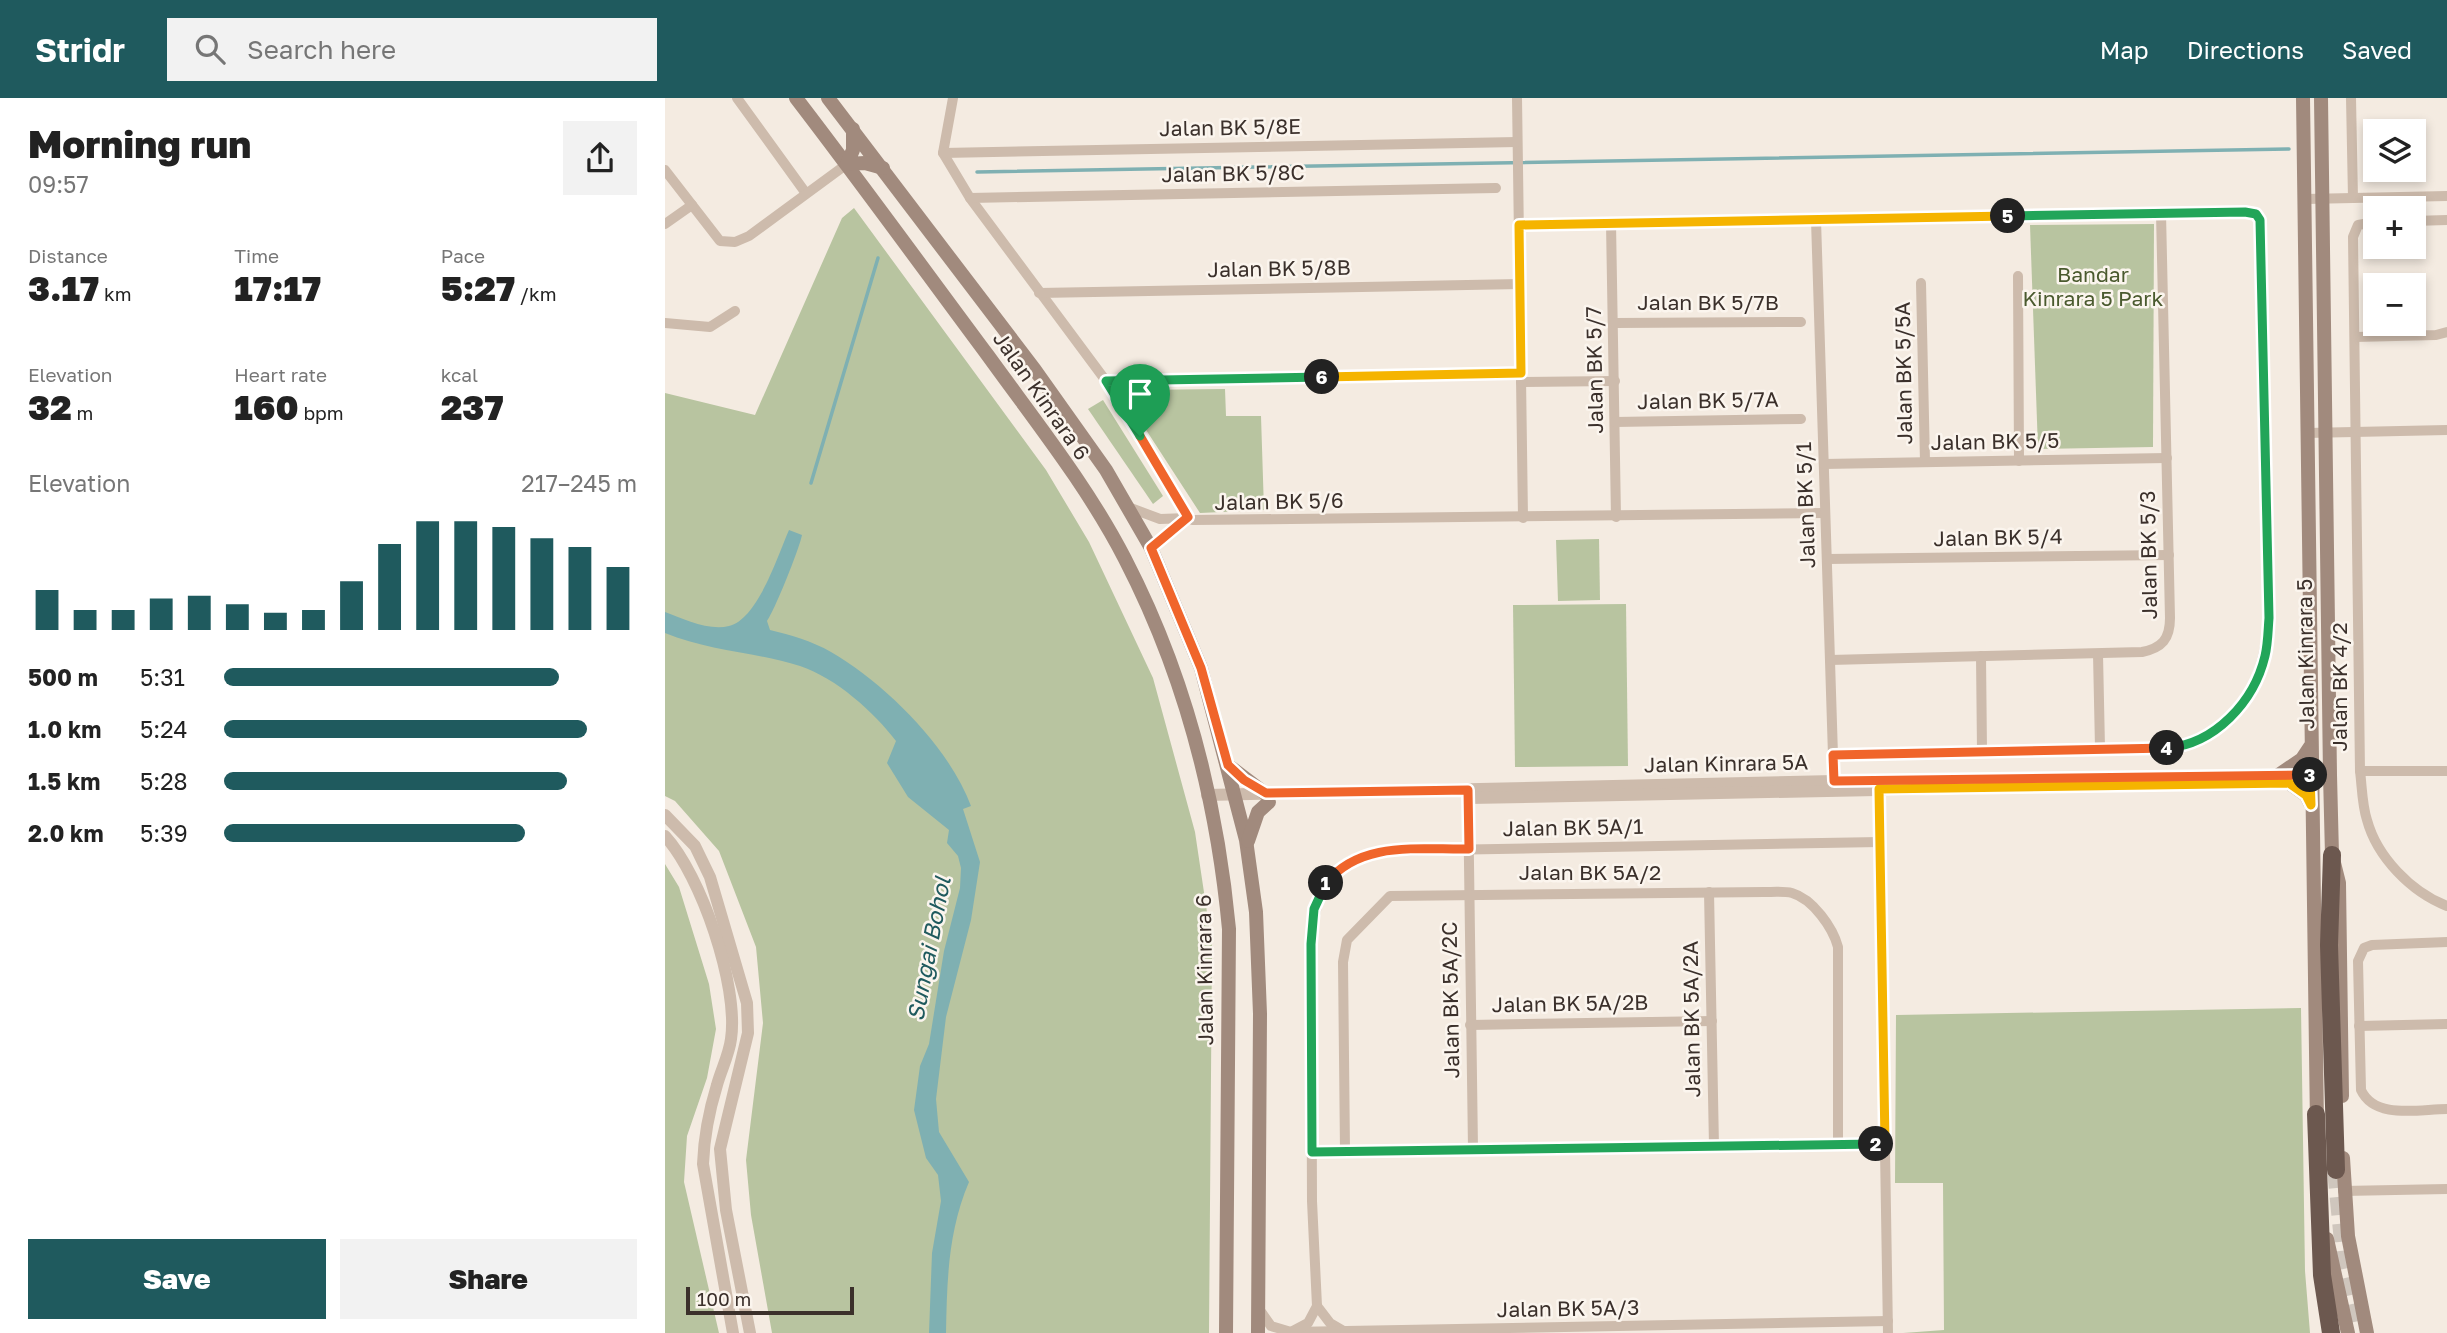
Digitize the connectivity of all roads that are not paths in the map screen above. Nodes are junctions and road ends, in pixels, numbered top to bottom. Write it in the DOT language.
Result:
graph roads {
  1 [pos="737,98"];
  2 [pos="796,98"];
  3 [pos="828,98"];
  4 [pos="953,98"];
  5 [pos="1517,98"];
  6 [pos="2303,98"];
  7 [pos="2321,98"];
  8 [pos="2351,98"];
  9 [pos="853,129"];
  10 [pos="1517,142"];
  11 [pos="943,153"];
  12 [pos="847,164"];
  13 [pos="883,168"];
  14 [pos="665,170"];
  15 [pos="1496,188"];
  16 [pos="805,192"];
  17 [pos="2447,196"];
  18 [pos="969,198"];
  19 [pos="2353,198"];
  20 [pos="2322,199"];
  21 [pos="2306,200"];
  22 [pos="692,205"];
  23 [pos="2161,214"];
  24 [pos="1816,220"];
  25 [pos="2447,220"];
  26 [pos="2426,221"];
  27 [pos="1611,223"];
  28 [pos="665,224"];
  29 [pos="2363,224"];
  30 [pos="1519,225"];
  31 [pos="2018,276"];
  32 [pos="1520,284"];
  33 [pos="1921,284"];
  34 [pos="1039,293"];
  35 [pos="735,311"];
  36 [pos="1801,322"];
  37 [pos="665,323"];
  38 [pos="1615,323"];
  39 [pos="2447,332"];
  40 [pos="2355,337"];
  41 [pos="1521,377"];
  42 [pos="1615,380"];
  43 [pos="1106,381"];
  44 [pos="1801,419"];
  45 [pos="1615,422"];
  46 [pos="2447,430"];
  47 [pos="2324,432"];
  48 [pos="2357,432"];
  49 [pos="2307,433"];
  50 [pos="2167,458"];
  51 [pos="2019,461"];
  52 [pos="1925,462"];
  53 [pos="1824,464"];
  54 [pos="1128,507"];
  55 [pos="1825,513"];
  56 [pos="1188,517"];
  57 [pos="1616,517"];
  58 [pos="1523,518"];
  59 [pos="1151,548"];
  60 [pos="2169,555"];
  61 [pos="1827,559"];
  62 [pos="2098,654"];
  63 [pos="1981,656"];
  64 [pos="1830,660"];
  65 [pos="2310,747"];
  66 [pos="2101,748"];
  67 [pos="1983,751"];
  68 [pos="1833,755"];
  69 [pos="1228,765"];
  70 [pos="2360,771"];
  71 [pos="2447,771"];
  72 [pos="2283,779"];
  73 [pos="2310,779"];
  74 [pos="2330,779"];
  75 [pos="1834,785"];
  76 [pos="1879,785"];
  77 [pos="1468,794"];
  78 [pos="1236,798"];
  79 [pos="1268,798"];
  80 [pos="1208,799"];
  81 [pos="2311,805"];
  82 [pos="665,816"];
  83 [pos="665,836"];
  84 [pos="1880,842"];
  85 [pos="1247,846"];
  86 [pos="1469,849"];
  87 [pos="2332,855"];
  88 [pos="1709,892"];
  89 [pos="1468,894"];
  90 [pos="2447,906"];
  91 [pos="2447,942"];
  92 [pos="1712,1021"];
  93 [pos="2447,1024"];
  94 [pos="1470,1025"];
  95 [pos="2359,1026"];
  96 [pos="2447,1109"];
  97 [pos="2316,1114"];
  98 [pos="1885,1143"];
  99 [pos="1838,1144"];
  100 [pos="1714,1146"];
  101 [pos="1473,1149"];
  102 [pos="1345,1151"];
  103 [pos="1312,1152"];
  104 [pos="2336,1170"];
  105 [pos="2447,1189"];
  106 [pos="2343,1191"];
  107 [pos="1317,1306"];
  108 [pos="1259,1310"];
  109 [pos="1888,1321"];
  110 [pos="1845,1327"];
  111 [pos="1717,1329"];
  112 [pos="1291,1332"];
  113 [pos="1348,1332"];
  114 [pos="733,1333"];
  115 [pos="750,1333"];
  116 [pos="1226,1333"];
  117 [pos="1258,1333"];
  118 [pos="1888,1333"];
  119 [pos="2332,1333"];
  120 [pos="2348,1333"];
  121 [pos="2367,1333"];
  1 -- 16 [label="street"];
  2 -- 12 [label="main road, Jalan Kinrara 6"];
  3 -- 9 [label="main road, Jalan Kinrara 6"];
  4 -- 11 [label="street"];
  5 -- 10 [label="street"];
  6 -- 21 [label="main road, Jalan Kinrara 5"];
  7 -- 20 [label="main road, Jalan Kinrara 5"];
  8 -- 19 [label="street"];
  9 -- 12 [label="main road"];
  9 -- 13 [label="main road, Jalan Kinrara 6"];
  10 -- 11 [label="street, Jalan BK 5/8E"];
  10 -- 30 [label="street"];
  11 -- 18 [label="street, Jalan BK 5/6"];
  12 -- 13 [label="main road"];
  12 -- 16 [label="street"];
  12 -- 80 [label="main road, Jalan Kinrara 6"];
  13 -- 54 [label="main road, Jalan Kinrara 6"];
  14 -- 22 [label="street"];
  15 -- 18 [label="street, Jalan BK 5/8C"];
  16 -- 22 [label="street"];
  17 -- 19 [label="street"];
  18 -- 34 [label="street, Jalan BK 5/6"];
  19 -- 20 [label="street"];
  20 -- 21 [label="street"];
  20 -- 47 [label="main road, Jalan Kinrara 5"];
  21 -- 49 [label="main road, Jalan Kinrara 5"];
  22 -- 28 [label="street"];
  23 -- 24 [label="street"];
  23 -- 50 [label="street, Jalan BK 5/3"];
  23 -- 66 [label="street"];
  24 -- 27 [label="street"];
  24 -- 53 [label="street, Jalan BK 5/1"];
  25 -- 26 [label="street"];
  27 -- 30 [label="street"];
  27 -- 38 [label="street, Jalan BK 5/7"];
  29 -- 40 [label="street, Jalan BK 4/2"];
  30 -- 32 [label="street"];
  31 -- 51 [label="street"];
  32 -- 34 [label="street, Jalan BK 5/8B"];
  32 -- 41 [label="street"];
  33 -- 52 [label="street, Jalan BK 5/5A"];
  34 -- 43 [label="street, Jalan BK 5/6"];
  35 -- 37 [label="street"];
  36 -- 38 [label="street, Jalan BK 5/7B"];
  38 -- 42 [label="street, Jalan BK 5/7"];
  39 -- 40 [label="street"];
  40 -- 48 [label="street, Jalan BK 4/2"];
  41 -- 42 [label="street"];
  41 -- 43 [label="street"];
  41 -- 58 [label="street"];
  42 -- 45 [label="street, Jalan BK 5/7"];
  43 -- 56 [label="street, Jalan BK 5/6"];
  44 -- 45 [label="street, Jalan BK 5/7A"];
  45 -- 57 [label="street, Jalan BK 5/7"];
  46 -- 48 [label="street"];
  47 -- 48 [label="street"];
  47 -- 49 [label="street"];
  47 -- 74 [label="main road, Jalan Kinrara 5"];
  48 -- 70 [label="street, Jalan BK 4/2"];
  49 -- 65 [label="main road, Jalan Kinrara 5"];
  50 -- 51 [label="street, Jalan BK 5/5"];
  50 -- 60 [label="street, Jalan BK 5/3"];
  51 -- 52 [label="street, Jalan BK 5/5"];
  52 -- 53 [label="street, Jalan BK 5/5"];
  53 -- 55 [label="street, Jalan BK 5/1"];
  54 -- 56 [label="street"];
  54 -- 59 [label="main road, Jalan Kinrara 6"];
  55 -- 57 [label="street, Jalan BK 5/6"];
  55 -- 61 [label="street, Jalan BK 5/1"];
  56 -- 58 [label="street, Jalan BK 5/6"];
  56 -- 59 [label="street"];
  57 -- 58 [label="street, Jalan BK 5/6"];
  59 -- 69 [label="main road, Jalan Kinrara 6"];
  60 -- 61 [label="street, Jalan BK 5/4"];
  60 -- 62 [label="street, Jalan BK 5/3"];
  61 -- 64 [label="street, Jalan BK 5/1"];
  62 -- 63 [label="street, Jalan BK 5/3"];
  62 -- 66 [label="street"];
  63 -- 64 [label="street, Jalan BK 5/3"];
  63 -- 67 [label="street"];
  64 -- 68 [label="street, Jalan BK 5/1"];
  65 -- 72 [label="main road"];
  65 -- 73 [label="main road, Jalan Kinrara 5"];
  66 -- 67 [label="street"];
  67 -- 68 [label="street"];
  68 -- 75 [label="street, Jalan BK 5/1"];
  69 -- 78 [label="main road, Jalan Kinrara 6"];
  69 -- 79 [label="main road"];
  70 -- 71 [label="street"];
  70 -- 90 [label="street, Jalan BK 4/2"];
  72 -- 73 [label="street, Jalan Kinrara 5A"];
  72 -- 76 [label="street, Jalan Kinrara 5A"];
  72 -- 81 [label="main road"];
  73 -- 74 [label="street, Jalan Kinrara 5A"];
  73 -- 81 [label="main road, Jalan Kinrara 5"];
  74 -- 87 [label="main road, Jalan Kinrara 5"];
  75 -- 76 [label="street, Jalan Kinrara 5A"];
  75 -- 77 [label="street, Jalan Kinrara 5A"];
  76 -- 84 [label="street"];
  77 -- 79 [label="street, Jalan Kinrara 5A"];
  77 -- 86 [label="street, Jalan BK 5A/2C"];
  78 -- 79 [label="street, Jalan Kinrara 5A"];
  78 -- 80 [label="street, Jalan Kinrara 5A"];
  78 -- 85 [label="main road, Jalan Kinrara 6"];
  79 -- 85 [label="main road"];
  80 -- 116 [label="main road, Jalan Kinrara 6"];
  81 -- 97 [label="main road, Jalan Kinrara 5"];
  82 -- 115 [label="street"];
  83 -- 114 [label="street"];
  84 -- 86 [label="street, Jalan BK 5A/1"];
  84 -- 98 [label="street"];
  85 -- 108 [label="main road, Jalan Kinrara 6"];
  86 -- 89 [label="street, Jalan BK 5A/2C"];
  86 -- 103 [label="street, Jalan BK 5A/1"];
  87 -- 104 [label="highway"];
  87 -- 106 [label="main road, Jalan Kinrara 5"];
  88 -- 89 [label="street, Jalan BK 5A/2"];
  88 -- 92 [label="street, Jalan BK 5A/2A"];
  88 -- 99 [label="street, Jalan BK 5A/2"];
  89 -- 94 [label="street, Jalan BK 5A/2C"];
  89 -- 102 [label="street, Jalan BK 5A/2"];
  91 -- 95 [label="street"];
  92 -- 94 [label="street, Jalan BK 5A/2B"];
  92 -- 100 [label="street, Jalan BK 5A/2A"];
  93 -- 95 [label="street"];
  94 -- 101 [label="street, Jalan BK 5A/2C"];
  95 -- 96 [label="street"];
  97 -- 119 [label="highway"];
  97 -- 120 [label="main road, Jalan Kinrara 5"];
  98 -- 99 [label="street"];
  98 -- 109 [label="street"];
  99 -- 100 [label="street"];
  100 -- 101 [label="street"];
  101 -- 102 [label="street"];
  102 -- 103 [label="street"];
  103 -- 107 [label="street, Jalan BK 5A/1"];
  105 -- 106 [label="street"];
  106 -- 121 [label="main road, Jalan Kinrara 5"];
  107 -- 112 [label="street"];
  107 -- 113 [label="street"];
  108 -- 112 [label="street"];
  108 -- 117 [label="main road, Jalan Kinrara 6"];
  109 -- 110 [label="street, Jalan BK 5A/3"];
  109 -- 118 [label="street"];
  110 -- 111 [label="street, Jalan BK 5A/3"];
  111 -- 113 [label="street, Jalan BK 5A/3"];
  112 -- 113 [label="street, Jalan BK 5A/3"];
}
